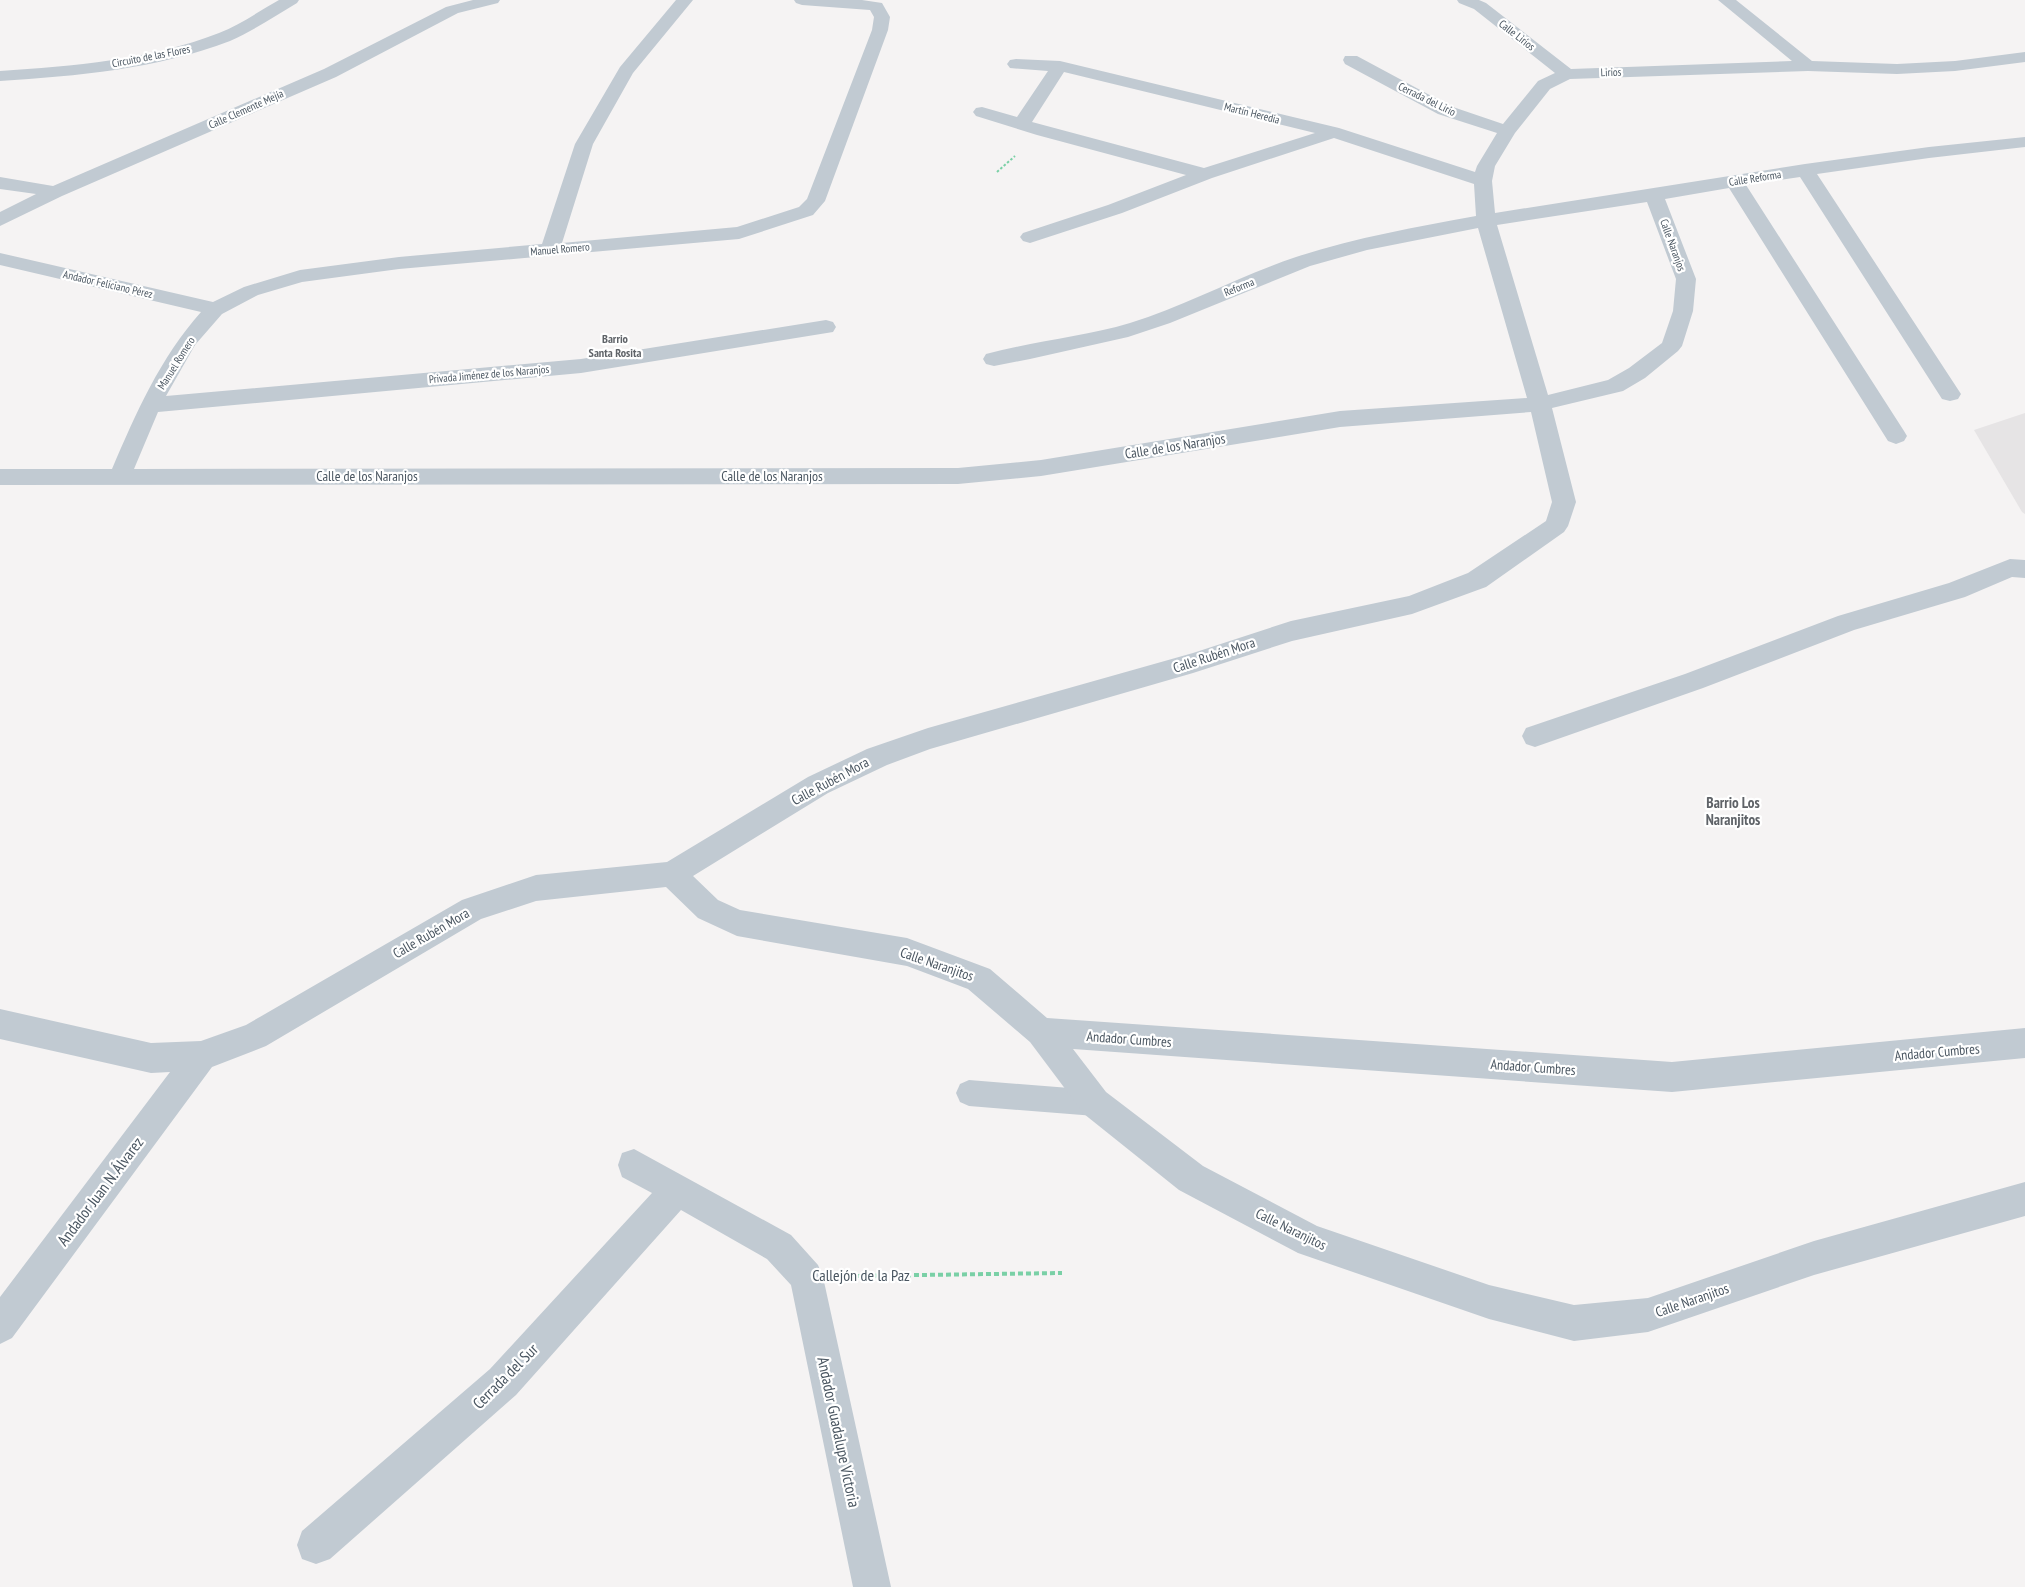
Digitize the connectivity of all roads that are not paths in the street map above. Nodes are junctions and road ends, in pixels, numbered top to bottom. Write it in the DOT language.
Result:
graph roads {
  1 [pos="291,0"];
  2 [pos="492,0"];
  3 [pos="685,0"];
  4 [pos="802,0"];
  5 [pos="1464,0"];
  6 [pos="1726,0"];
  7 [pos="2025,57"];
  8 [pos="1351,60"];
  9 [pos="1016,64"];
  10 [pos="1060,66"];
  11 [pos="1808,66"];
  12 [pos="1568,74"];
  13 [pos="0,76"];
  14 [pos="982,112"];
  15 [pos="1021,124"];
  16 [pos="1334,132"];
  17 [pos="1506,132"];
  18 [pos="2025,142"];
  19 [pos="1805,170"];
  20 [pos="1205,174"];
  21 [pos="1483,181"];
  22 [pos="1734,181"];
  23 [pos="0,183"];
  24 [pos="56,192"];
  25 [pos="1654,194"];
  26 [pos="0,220"];
  27 [pos="1486,221"];
  28 [pos="1030,237"];
  29 [pos="550,250"];
  30 [pos="0,259"];
  31 [pos="215,309"];
  32 [pos="826,327"];
  33 [pos="994,359"];
  34 [pos="1950,394"];
  35 [pos="1540,404"];
  36 [pos="150,405"];
  37 [pos="1896,436"];
  38 [pos="120,476"];
  39 [pos="10,477"];
  40 [pos="0,490"];
  41 [pos="2025,569"];
  42 [pos="1535,736"];
  43 [pos="672,874"];
  44 [pos="0,1024"];
  45 [pos="1041,1032"];
  46 [pos="2025,1043"];
  47 [pos="201,1056"];
  48 [pos="970,1093"];
  49 [pos="1095,1103"];
  50 [pos="634,1165"];
  51 [pos="677,1190"];
  52 [pos="2025,1199"];
  53 [pos="806,1277"];
  54 [pos="0,1326"];
  55 [pos="316,1545"];
  56 [pos="872,1587"];
  1 -- 13 [label="street, Circuito de las Flores"];
  2 -- 24 [label="street, Calle Clemente Mejía"];
  3 -- 29 [label="street"];
  4 -- 29 [label="street, Manuel Romero"];
  5 -- 12 [label="street, Calle Lirios"];
  6 -- 11 [label="street"];
  7 -- 11 [label="street, Lirios"];
  8 -- 17 [label="street, Cerrada del Lirio"];
  9 -- 10 [label="street, Martín Heredia"];
  10 -- 15 [label="street"];
  10 -- 16 [label="street, Martín Heredia"];
  11 -- 12 [label="street, Lirios"];
  12 -- 17 [label="street, Lirios"];
  14 -- 15 [label="street"];
  15 -- 20 [label="street"];
  16 -- 20 [label="street"];
  16 -- 21 [label="street, Martín Heredia"];
  17 -- 21 [label="street, Lirios"];
  18 -- 19 [label="street, Calle Reforma"];
  19 -- 22 [label="street, Calle Reforma"];
  19 -- 34 [label="street"];
  20 -- 28 [label="street"];
  21 -- 27 [label="street, Lirios"];
  22 -- 25 [label="street, Calle Reforma"];
  22 -- 37 [label="street"];
  23 -- 24 [label="street"];
  24 -- 26 [label="street, Calle Clemente Mejía"];
  25 -- 27 [label="street, Calle Reforma"];
  25 -- 35 [label="street, Calle Naranjos"];
  27 -- 33 [label="street, Reforma"];
  27 -- 35 [label="street, Lirios"];
  29 -- 31 [label="street, Manuel Romero"];
  30 -- 31 [label="street, Andador Feliciano Pérez"];
  31 -- 36 [label="street, Manuel Romero"];
  32 -- 36 [label="street, Privada Jiménez de los Naranjos"];
  35 -- 38 [label="street, Calle de los Naranjos"];
  35 -- 43 [label="street, Calle Rubén Mora"];
  36 -- 38 [label="street, Manuel Romero"];
  38 -- 39 [label="street, Calle de los Naranjos"];
  39 -- 40 [label="street"];
  41 -- 42 [label="street"];
  43 -- 45 [label="street, Calle Naranjitos"];
  43 -- 47 [label="street, Calle Rubén Mora"];
  44 -- 47 [label="street, Calle Rubén Mora"];
  45 -- 46 [label="street, Andador Cumbres"];
  45 -- 49 [label="street, Calle Naranjitos"];
  47 -- 54 [label="street, Andador Juan N. Álvarez"];
  48 -- 49 [label="lane"];
  49 -- 52 [label="street, Calle Naranjitos"];
  50 -- 51 [label="street, Callejón de la Paz"];
  51 -- 53 [label="street, Callejón de la Paz"];
  51 -- 55 [label="street, Cerrada del Sur"];
  53 -- 56 [label="street, Andador Guadalupe Victoria"];
}
